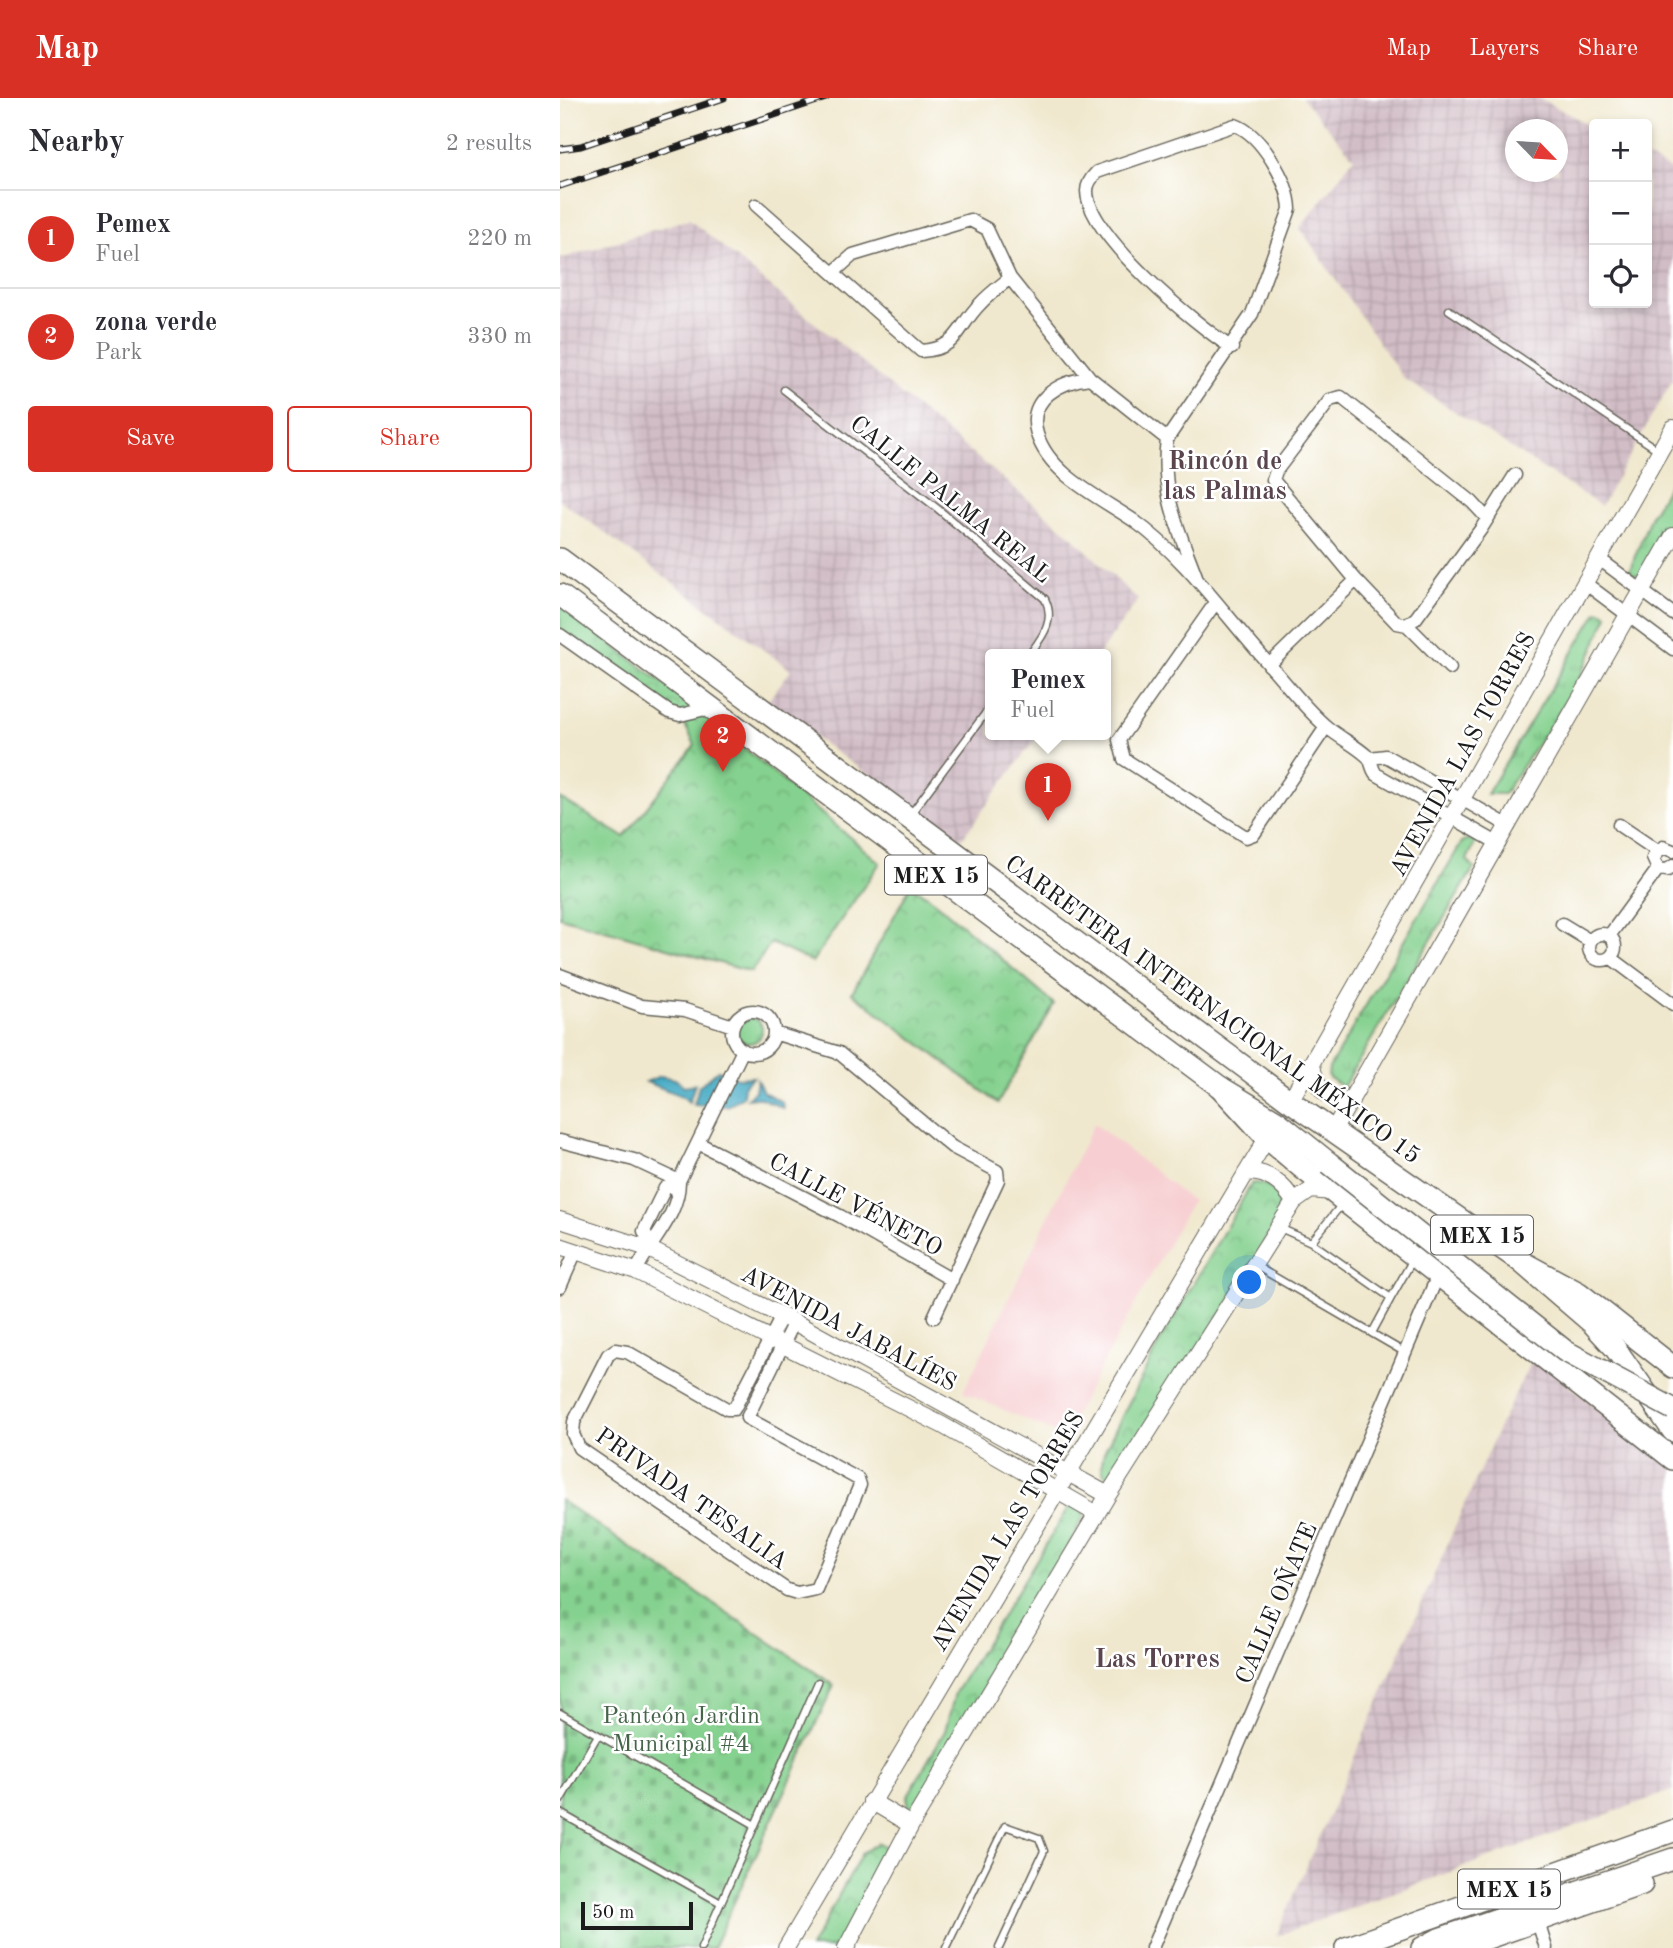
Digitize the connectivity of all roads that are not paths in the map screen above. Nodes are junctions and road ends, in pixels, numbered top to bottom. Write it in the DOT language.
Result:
graph roads {
  1 [pos="755,205"];
  2 [pos="834,272"];
  3 [pos="1010,278"];
  4 [pos="1449,310"];
  5 [pos="1232,348"];
  6 [pos="1090,378"];
  7 [pos="784,390"];
  8 [pos="1673,428"];
  9 [pos="1167,439"];
  10 [pos="1660,451"];
  11 [pos="1515,475"];
  12 [pos="1486,517"];
  13 [pos="1173,520"];
  14 [pos="1152,534"];
  15 [pos="1673,537"];
  16 [pos="1598,558"];
  17 [pos="560,559"];
  18 [pos="1196,576"];
  19 [pos="1356,580"];
  20 [pos="1585,583"];
  21 [pos="1641,592"];
  22 [pos="560,595"];
  23 [pos="1216,602"];
  24 [pos="1673,614"];
  25 [pos="1626,615"];
  26 [pos="1407,625"];
  27 [pos="560,635"];
  28 [pos="1034,649"];
  29 [pos="1673,649"];
  30 [pos="1269,665"];
  31 [pos="1450,668"];
  32 [pos="710,708"];
  33 [pos="985,714"];
  34 [pos="1326,727"];
  35 [pos="1370,758"];
  36 [pos="1464,800"];
  37 [pos="1454,817"];
  38 [pos="908,818"];
  39 [pos="1619,825"];
  40 [pos="1509,826"];
  41 [pos="1499,844"];
  42 [pos="1672,848"];
  43 [pos="1656,850"];
  44 [pos="1673,866"];
  45 [pos="1658,869"];
  46 [pos="1562,924"];
  47 [pos="1609,936"];
  48 [pos="1590,941"];
  49 [pos="1610,957"];
  50 [pos="560,975"];
  51 [pos="1673,1004"];
  52 [pos="733,1026"];
  53 [pos="775,1032"];
  54 [pos="743,1050"];
  55 [pos="1312,1064"];
  56 [pos="1220,1087"];
  57 [pos="1290,1101"];
  58 [pos="1350,1102"];
  59 [pos="1333,1131"];
  60 [pos="1267,1138"];
  61 [pos="560,1141"];
  62 [pos="698,1143"];
  63 [pos="1246,1173"];
  64 [pos="679,1182"];
  65 [pos="1338,1197"];
  66 [pos="1294,1202"];
  67 [pos="560,1220"];
  68 [pos="1278,1227"];
  69 [pos="1311,1242"];
  70 [pos="648,1246"];
  71 [pos="568,1249"];
  72 [pos="1415,1256"];
  73 [pos="1520,1261"];
  74 [pos="1255,1265"];
  75 [pos="636,1270"];
  76 [pos="1438,1275"];
  77 [pos="952,1280"];
  78 [pos="560,1287"];
  79 [pos="1391,1298"];
  80 [pos="934,1317"];
  81 [pos="788,1319"];
  82 [pos="1372,1332"];
  83 [pos="777,1341"];
  84 [pos="1405,1352"];
  85 [pos="1673,1367"];
  86 [pos="1673,1409"];
  87 [pos="1673,1431"];
  88 [pos="1673,1459"];
  89 [pos="1068,1474"];
  90 [pos="1057,1490"];
  91 [pos="1108,1495"];
  92 [pos="1097,1514"];
  93 [pos="818,1682"];
  94 [pos="560,1713"];
  95 [pos="598,1735"];
  96 [pos="560,1801"];
  97 [pos="871,1801"];
  98 [pos="560,1813"];
  99 [pos="755,1825"];
  100 [pos="911,1825"];
  101 [pos="1673,1831"];
  102 [pos="1673,1859"];
  103 [pos="1673,1872"];
  104 [pos="721,1903"];
  105 [pos="1538,1922"];
  106 [pos="701,1948"];
  107 [pos="786,1948"];
  108 [pos="846,1948"];
  109 [pos="946,1948"];
  110 [pos="999,1948"];
  111 [pos="1152,1948"];
  112 [pos="1346,1948"];
  113 [pos="1422,1948"];
  114 [pos="1459,1948"];
  115 [pos="1546,1948"];
  1 -- 2 [label="street"];
  2 -- 3 [label="street"];
  2 -- 3 [label="street"];
  3 -- 6 [label="street"];
  4 -- 10 [label="lane"];
  5 -- 5 [label="street"];
  5 -- 9 [label="street"];
  6 -- 9 [label="street"];
  6 -- 14 [label="street"];
  7 -- 28 [label="lane, CALLE PALMA REAL"];
  8 -- 10 [label="street, AVENIDA LAS TORRES"];
  9 -- 13 [label="street"];
  10 -- 16 [label="street, AVENIDA LAS TORRES"];
  11 -- 12 [label="street"];
  12 -- 19 [label="street"];
  12 -- 26 [label="street"];
  13 -- 14 [label="street"];
  13 -- 18 [label="street"];
  14 -- 18 [label="street"];
  15 -- 21 [label="street"];
  16 -- 20 [label="street, AVENIDA LAS TORRES"];
  16 -- 21 [label="street"];
  17 -- 38 [label="main road, CARRETERA INTERNACIONAL MÉXICO 15 / MEX 15"];
  18 -- 23 [label="street"];
  19 -- 26 [label="street"];
  19 -- 30 [label="street"];
  20 -- 25 [label="street"];
  20 -- 36 [label="street, AVENIDA LAS TORRES"];
  21 -- 24 [label="street"];
  21 -- 25 [label="street"];
  22 -- 32 [label="main road, MEX 15"];
  23 -- 30 [label="street"];
  23 -- 34 [label="street"];
  25 -- 29 [label="street"];
  25 -- 40 [label="street"];
  26 -- 31 [label="street"];
  27 -- 32 [label="street"];
  30 -- 34 [label="street"];
  32 -- 56 [label="main road, MEX 15"];
  33 -- 38 [label="lane"];
  34 -- 35 [label="street"];
  35 -- 36 [label="street"];
  35 -- 37 [label="street"];
  36 -- 37 [label="street, AVENIDA LAS TORRES"];
  36 -- 40 [label="street"];
  37 -- 41 [label="street"];
  37 -- 55 [label="street, AVENIDA LAS TORRES"];
  38 -- 57 [label="main road, CARRETERA INTERNACIONAL MÉXICO 15 / MEX 15"];
  39 -- 43 [label="street"];
  40 -- 41 [label="street"];
  41 -- 58 [label="street"];
  42 -- 43 [label="street"];
  43 -- 45 [label="street"];
  44 -- 45 [label="street"];
  45 -- 47 [label="street"];
  46 -- 48 [label="street"];
  47 -- 48 [label="street"];
  47 -- 49 [label="street"];
  48 -- 49 [label="street"];
  49 -- 51 [label="street"];
  50 -- 52 [label="street"];
  52 -- 53 [label="street"];
  52 -- 54 [label="street"];
  53 -- 54 [label="street"];
  53 -- 77 [label="street, CALLE VÉNETO"];
  54 -- 62 [label="street"];
  55 -- 57 [label="street, AVENIDA LAS TORRES"];
  55 -- 58 [label="street"];
  56 -- 60 [label="main road, MEX 15"];
  56 -- 86 [label="main road, MEX 15, bridge"];
  57 -- 59 [label="main road, CARRETERA INTERNACIONAL MÉXICO 15 / MEX 15"];
  58 -- 59 [label="street"];
  59 -- 73 [label="main road, CARRETERA INTERNACIONAL MÉXICO 15 / MEX 15"];
  60 -- 63 [label="street, AVENIDA LAS TORRES"];
  60 -- 65 [label="main road, MEX 15"];
  61 -- 64 [label="street"];
  62 -- 64 [label="street"];
  62 -- 77 [label="street, CALLE VÉNETO"];
  63 -- 66 [label="street"];
  63 -- 89 [label="street, AVENIDA LAS TORRES"];
  64 -- 70 [label="street"];
  65 -- 66 [label="street"];
  65 -- 69 [label="lane"];
  65 -- 72 [label="main road, MEX 15"];
  66 -- 68 [label="street"];
  67 -- 70 [label="street, AVENIDA JABALÍES"];
  68 -- 69 [label="lane"];
  68 -- 74 [label="street"];
  69 -- 79 [label="lane"];
  70 -- 75 [label="street"];
  70 -- 81 [label="street, AVENIDA JABALÍES"];
  71 -- 75 [label="street, AVENIDA JABALÍES"];
  71 -- 78 [label="street"];
  72 -- 76 [label="main road, MEX 15"];
  72 -- 79 [label="lane"];
  73 -- 85 [label="main road, CARRETERA INTERNACIONAL MÉXICO 15 / MEX 15"];
  73 -- 87 [label="main road"];
  74 -- 82 [label="lane"];
  74 -- 91 [label="street"];
  75 -- 83 [label="street, AVENIDA JABALÍES"];
  76 -- 84 [label="street, CALLE OÑATE"];
  76 -- 88 [label="main road, MEX 15"];
  77 -- 80 [label="street"];
  79 -- 82 [label="lane"];
  81 -- 83 [label="street"];
  81 -- 89 [label="street, AVENIDA JABALÍES"];
  82 -- 84 [label="lane"];
  83 -- 83 [label="street, PRIVADA TESALIA"];
  83 -- 90 [label="street, AVENIDA JABALÍES"];
  84 -- 111 [label="street, CALLE OÑATE"];
  89 -- 90 [label="street, AVENIDA LAS TORRES"];
  89 -- 91 [label="street, AVENIDA JABALÍES"];
  90 -- 92 [label="street, AVENIDA JABALÍES"];
  90 -- 97 [label="street, AVENIDA LAS TORRES"];
  91 -- 92 [label="street"];
  92 -- 100 [label="street"];
  93 -- 99 [label="lane"];
  94 -- 95 [label="lane"];
  95 -- 96 [label="lane"];
  95 -- 99 [label="lane"];
  97 -- 100 [label="street"];
  97 -- 107 [label="street, AVENIDA LAS TORRES"];
  98 -- 104 [label="lane"];
  99 -- 104 [label="lane"];
  100 -- 108 [label="street"];
  101 -- 112 [label="main road, MEX 15"];
  102 -- 113 [label="main road, MEX 15"];
  103 -- 105 [label="main road, MEX 15"];
  104 -- 106 [label="lane"];
  105 -- 114 [label="main road, MEX 15"];
  105 -- 115 [label="street"];
  109 -- 110 [label="lane"];
}
